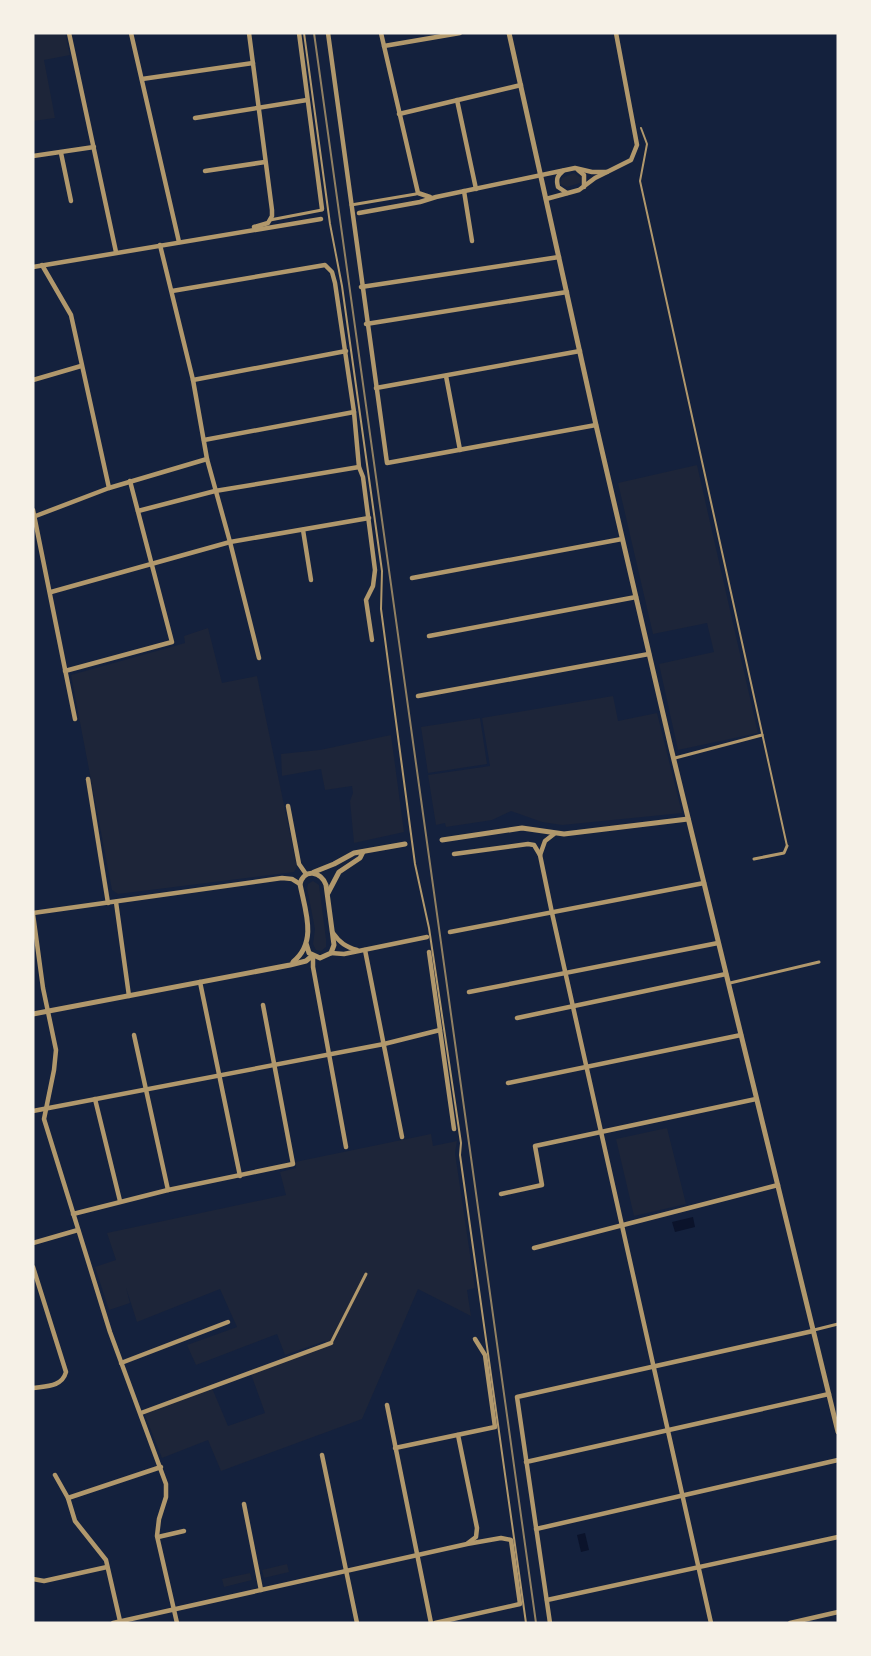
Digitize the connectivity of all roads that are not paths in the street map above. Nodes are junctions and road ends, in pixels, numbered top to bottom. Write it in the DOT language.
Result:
graph roads {
  1 [pos="69,33"];
  2 [pos="131,33"];
  3 [pos="249,33"];
  4 [pos="298,33"];
  5 [pos="304,33"];
  6 [pos="328,33"];
  7 [pos="381,33"];
  8 [pos="460,33"];
  9 [pos="509,33"];
  10 [pos="616,33"];
  11 [pos="384,46"];
  12 [pos="253,63"];
  13 [pos="142,79"];
  14 [pos="521,85"];
  15 [pos="307,100"];
  16 [pos="457,100"];
  17 [pos="258,109"];
  18 [pos="399,114"];
  19 [pos="195,118"];
  20 [pos="641,128"];
  21 [pos="94,147"];
  22 [pos="61,153"];
  23 [pos="33,156"];
  24 [pos="266,162"];
  25 [pos="574,168"];
  26 [pos="205,171"];
  27 [pos="563,171"];
  28 [pos="607,172"];
  29 [pos="541,175"];
  30 [pos="584,188"];
  31 [pos="476,189"];
  32 [pos="464,191"];
  33 [pos="571,193"];
  34 [pos="416,194"];
  35 [pos="436,197"];
  36 [pos="546,199"];
  37 [pos="71,201"];
  38 [pos="419,204"];
  39 [pos="322,209"];
  40 [pos="351,210"];
  41 [pos="359,213"];
  42 [pos="321,219"];
  43 [pos="270,220"];
  44 [pos="246,230"];
  45 [pos="472,240"];
  46 [pos="179,242"];
  47 [pos="160,245"];
  48 [pos="116,252"];
  49 [pos="558,257"];
  50 [pos="42,266"];
  51 [pos="33,267"];
  52 [pos="361,287"];
  53 [pos="172,291"];
  54 [pos="567,292"];
  55 [pos="366,324"];
  56 [pos="346,351"];
  57 [pos="580,351"];
  58 [pos="81,366"];
  59 [pos="446,376"];
  60 [pos="33,380"];
  61 [pos="193,380"];
  62 [pos="376,388"];
  63 [pos="354,412"];
  64 [pos="596,424"];
  65 [pos="204,440"];
  66 [pos="460,450"];
  67 [pos="207,459"];
  68 [pos="359,466"];
  69 [pos="130,481"];
  70 [pos="109,488"];
  71 [pos="215,491"];
  72 [pos="33,510"];
  73 [pos="138,511"];
  74 [pos="34,517"];
  75 [pos="369,518"];
  76 [pos="303,530"];
  77 [pos="622,539"];
  78 [pos="230,543"];
  79 [pos="151,564"];
  80 [pos="412,578"];
  81 [pos="311,580"];
  82 [pos="51,592"];
  83 [pos="636,597"];
  84 [pos="429,636"];
  85 [pos="372,640"];
  86 [pos="650,654"];
  87 [pos="259,658"];
  88 [pos="65,671"];
  89 [pos="418,696"];
  90 [pos="75,719"];
  91 [pos="762,735"];
  92 [pos="675,758"];
  93 [pos="88,779"];
  94 [pos="288,806"];
  95 [pos="688,819"];
  96 [pos="554,834"];
  97 [pos="442,840"];
  98 [pos="405,844"];
  99 [pos="788,846"];
  100 [pos="363,852"];
  101 [pos="454,854"];
  102 [pos="540,855"];
  103 [pos="754,860"];
  104 [pos="314,872"];
  105 [pos="306,874"];
  106 [pos="704,883"];
  107 [pos="300,884"];
  108 [pos="328,895"];
  109 [pos="116,902"];
  110 [pos="108,903"];
  111 [pos="552,913"];
  112 [pos="33,914"];
  113 [pos="332,931"];
  114 [pos="450,932"];
  115 [pos="427,937"];
  116 [pos="718,942"];
  117 [pos="306,943"];
  118 [pos="363,950"];
  119 [pos="429,952"];
  120 [pos="331,953"];
  121 [pos="313,956"];
  122 [pos="320,958"];
  123 [pos="819,963"];
  124 [pos="290,964"];
  125 [pos="313,967"];
  126 [pos="566,973"];
  127 [pos="726,974"];
  128 [pos="200,982"];
  129 [pos="728,983"];
  130 [pos="469,993"];
  131 [pos="129,996"];
  132 [pos="263,1005"];
  133 [pos="573,1005"];
  134 [pos="49,1010"];
  135 [pos="33,1014"];
  136 [pos="517,1018"];
  137 [pos="440,1030"];
  138 [pos="134,1035"];
  139 [pos="741,1035"];
  140 [pos="384,1044"];
  141 [pos="328,1054"];
  142 [pos="273,1066"];
  143 [pos="586,1067"];
  144 [pos="220,1076"];
  145 [pos="508,1083"];
  146 [pos="146,1089"];
  147 [pos="95,1099"];
  148 [pos="756,1099"];
  149 [pos="46,1108"];
  150 [pos="33,1111"];
  151 [pos="454,1129"];
  152 [pos="601,1131"];
  153 [pos="402,1137"];
  154 [pos="346,1147"];
  155 [pos="240,1176"];
  156 [pos="778,1185"];
  157 [pos="168,1190"];
  158 [pos="501,1194"];
  159 [pos="120,1201"];
  160 [pos="73,1214"];
  161 [pos="622,1225"];
  162 [pos="78,1230"];
  163 [pos="33,1243"];
  164 [pos="534,1248"];
  165 [pos="33,1267"];
  166 [pos="366,1274"];
  167 [pos="228,1322"];
  168 [pos="838,1324"];
  169 [pos="813,1331"];
  170 [pos="475,1339"];
  171 [pos="331,1343"];
  172 [pos="122,1363"];
  173 [pos="653,1365"];
  174 [pos="33,1388"];
  175 [pos="829,1394"];
  176 [pos="387,1405"];
  177 [pos="141,1413"];
  178 [pos="668,1430"];
  179 [pos="838,1432"];
  180 [pos="458,1435"];
  181 [pos="395,1448"];
  182 [pos="322,1455"];
  183 [pos="838,1460"];
  184 [pos="526,1462"];
  185 [pos="161,1467"];
  186 [pos="55,1476"];
  187 [pos="683,1495"];
  188 [pos="68,1498"];
  189 [pos="244,1504"];
  190 [pos="536,1528"];
  191 [pos="184,1531"];
  192 [pos="838,1537"];
  193 [pos="158,1538"];
  194 [pos="467,1544"];
  195 [pos="417,1554"];
  196 [pos="107,1567"];
  197 [pos="699,1567"];
  198 [pos="346,1571"];
  199 [pos="33,1579"];
  200 [pos="261,1590"];
  201 [pos="547,1600"];
  202 [pos="174,1610"];
  203 [pos="838,1612"];
  204 [pos="120,1621"];
  205 [pos="113,1623"];
  206 [pos="177,1623"];
  207 [pos="357,1623"];
  208 [pos="433,1623"];
  209 [pos="526,1623"];
  210 [pos="550,1623"];
  211 [pos="711,1623"];
  212 [pos="790,1623"];
  1 -- 21 [label="street"];
  2 -- 13 [label="street"];
  3 -- 12 [label="street"];
  4 -- 15 [label="street"];
  5 -- 209 [label="lane"];
  6 -- 40 [label="street"];
  7 -- 11 [label="street"];
  8 -- 11 [label="street"];
  9 -- 14 [label="street"];
  10 -- 28 [label="street"];
  11 -- 18 [label="street"];
  12 -- 13 [label="street"];
  12 -- 17 [label="street"];
  13 -- 46 [label="street"];
  14 -- 16 [label="street"];
  14 -- 29 [label="street"];
  15 -- 17 [label="street"];
  15 -- 39 [label="street"];
  16 -- 18 [label="street"];
  16 -- 31 [label="street"];
  17 -- 19 [label="street"];
  17 -- 24 [label="street"];
  18 -- 35 [label="street"];
  20 -- 91 [label="lane"];
  21 -- 22 [label="street"];
  21 -- 48 [label="street"];
  22 -- 23 [label="street"];
  22 -- 37 [label="street"];
  24 -- 26 [label="street"];
  24 -- 43 [label="street"];
  25 -- 27 [label="street"];
  25 -- 28 [label="street"];
  25 -- 30 [label="street"];
  27 -- 29 [label="street"];
  27 -- 33 [label="street"];
  28 -- 30 [label="street"];
  29 -- 31 [label="street"];
  29 -- 36 [label="street"];
  30 -- 33 [label="street"];
  31 -- 32 [label="street"];
  32 -- 35 [label="street"];
  32 -- 45 [label="street"];
  33 -- 36 [label="street"];
  34 -- 40 [label="street"];
  35 -- 41 [label="street"];
  36 -- 49 [label="street"];
  38 -- 40 [label="street"];
  39 -- 43 [label="street"];
  40 -- 52 [label="street"];
  42 -- 44 [label="street"];
  43 -- 44 [label="street"];
  44 -- 46 [label="street"];
  46 -- 47 [label="street"];
  47 -- 48 [label="street"];
  47 -- 53 [label="street"];
  48 -- 50 [label="street"];
  49 -- 52 [label="street"];
  49 -- 54 [label="street"];
  50 -- 51 [label="street"];
  50 -- 58 [label="street"];
  52 -- 55 [label="street"];
  53 -- 56 [label="street"];
  53 -- 61 [label="street"];
  54 -- 55 [label="street"];
  54 -- 57 [label="street"];
  55 -- 62 [label="street"];
  56 -- 61 [label="street"];
  56 -- 63 [label="street"];
  57 -- 59 [label="street"];
  57 -- 64 [label="street"];
  58 -- 60 [label="street"];
  58 -- 70 [label="street"];
  59 -- 62 [label="street"];
  59 -- 66 [label="street"];
  61 -- 65 [label="street"];
  62 -- 66 [label="street"];
  63 -- 65 [label="street"];
  63 -- 68 [label="street"];
  64 -- 66 [label="street"];
  64 -- 77 [label="street"];
  65 -- 67 [label="street"];
  67 -- 69 [label="street"];
  67 -- 71 [label="street"];
  68 -- 71 [label="street"];
  68 -- 75 [label="street"];
  69 -- 70 [label="street"];
  69 -- 73 [label="street"];
  70 -- 74 [label="street"];
  71 -- 73 [label="street"];
  71 -- 78 [label="street"];
  72 -- 74 [label="street"];
  73 -- 79 [label="street"];
  74 -- 82 [label="street"];
  75 -- 76 [label="street"];
  75 -- 85 [label="street"];
  76 -- 78 [label="street"];
  76 -- 81 [label="street"];
  77 -- 80 [label="street"];
  77 -- 83 [label="street"];
  78 -- 79 [label="street"];
  78 -- 87 [label="street"];
  79 -- 82 [label="street"];
  79 -- 88 [label="street"];
  82 -- 88 [label="street"];
  83 -- 84 [label="street"];
  83 -- 86 [label="street"];
  86 -- 89 [label="street"];
  86 -- 92 [label="street"];
  88 -- 90 [label="street"];
  91 -- 92 [label="street"];
  91 -- 99 [label="lane"];
  92 -- 95 [label="street"];
  93 -- 110 [label="street"];
  94 -- 105 [label="street"];
  95 -- 96 [label="street"];
  95 -- 106 [label="street"];
  96 -- 97 [label="street"];
  96 -- 102 [label="street"];
  98 -- 100 [label="street"];
  99 -- 103 [label="street"];
  100 -- 104 [label="street"];
  100 -- 108 [label="street"];
  101 -- 102 [label="street"];
  102 -- 111 [label="street"];
  104 -- 105 [label="street"];
  104 -- 108 [label="street"];
  105 -- 107 [label="street"];
  106 -- 111 [label="street"];
  106 -- 116 [label="street"];
  107 -- 109 [label="street"];
  107 -- 117 [label="street"];
  108 -- 113 [label="street"];
  109 -- 110 [label="street"];
  109 -- 131 [label="street"];
  110 -- 112 [label="street"];
  111 -- 114 [label="street"];
  111 -- 126 [label="street"];
  112 -- 134 [label="street"];
  113 -- 118 [label="street"];
  113 -- 120 [label="street"];
  115 -- 118 [label="street"];
  116 -- 126 [label="street"];
  116 -- 127 [label="street"];
  117 -- 121 [label="street"];
  117 -- 124 [label="street"];
  118 -- 120 [label="street"];
  118 -- 140 [label="street"];
  119 -- 137 [label="street"];
  120 -- 122 [label="street"];
  121 -- 122 [label="street"];
  121 -- 124 [label="street"];
  121 -- 125 [label="street"];
  122 -- 125 [label="street"];
  123 -- 129 [label="street"];
  124 -- 128 [label="street"];
  125 -- 141 [label="street"];
  126 -- 130 [label="street"];
  126 -- 133 [label="street"];
  127 -- 129 [label="street"];
  127 -- 133 [label="street"];
  128 -- 131 [label="street"];
  128 -- 144 [label="street"];
  129 -- 139 [label="street"];
  131 -- 134 [label="street"];
  132 -- 142 [label="street"];
  133 -- 136 [label="street"];
  133 -- 143 [label="street"];
  134 -- 135 [label="street"];
  134 -- 149 [label="street"];
  137 -- 140 [label="street"];
  137 -- 151 [label="street"];
  138 -- 146 [label="street"];
  139 -- 143 [label="street"];
  139 -- 148 [label="street"];
  140 -- 141 [label="street"];
  140 -- 153 [label="street"];
  141 -- 142 [label="street"];
  141 -- 154 [label="street"];
  142 -- 144 [label="street"];
  142 -- 155 [label="street"];
  143 -- 145 [label="street"];
  143 -- 152 [label="street"];
  144 -- 146 [label="street"];
  144 -- 155 [label="street"];
  146 -- 147 [label="street"];
  146 -- 157 [label="street"];
  147 -- 149 [label="street"];
  147 -- 159 [label="street"];
  148 -- 152 [label="street"];
  148 -- 156 [label="street"];
  149 -- 150 [label="street"];
  149 -- 160 [label="street"];
  152 -- 158 [label="street"];
  152 -- 161 [label="street"];
  155 -- 157 [label="street"];
  156 -- 161 [label="street"];
  156 -- 169 [label="street"];
  157 -- 159 [label="street"];
  159 -- 160 [label="street"];
  160 -- 162 [label="street"];
  161 -- 164 [label="street"];
  161 -- 173 [label="street"];
  162 -- 163 [label="street"];
  162 -- 172 [label="street"];
  165 -- 174 [label="street"];
  166 -- 171 [label="street"];
  167 -- 172 [label="street"];
  168 -- 169 [label="street"];
  169 -- 173 [label="street"];
  169 -- 175 [label="street"];
  170 -- 180 [label="street"];
  171 -- 177 [label="street"];
  172 -- 177 [label="street"];
  173 -- 178 [label="street"];
  173 -- 184 [label="street"];
  175 -- 178 [label="street"];
  175 -- 179 [label="street"];
  176 -- 181 [label="street"];
  177 -- 185 [label="street"];
  178 -- 184 [label="street"];
  178 -- 187 [label="street"];
  180 -- 181 [label="street"];
  180 -- 194 [label="street"];
  181 -- 195 [label="street"];
  182 -- 198 [label="street"];
  183 -- 187 [label="street"];
  184 -- 190 [label="street"];
  185 -- 188 [label="street"];
  185 -- 193 [label="street"];
  186 -- 188 [label="street"];
  187 -- 190 [label="street"];
  187 -- 197 [label="street"];
  188 -- 196 [label="street"];
  189 -- 200 [label="street"];
  190 -- 201 [label="street"];
  191 -- 193 [label="street"];
  192 -- 197 [label="street"];
  193 -- 202 [label="street"];
  194 -- 195 [label="street"];
  194 -- 208 [label="street"];
  195 -- 198 [label="street"];
  195 -- 208 [label="street"];
  196 -- 199 [label="street"];
  196 -- 204 [label="street"];
  197 -- 201 [label="street"];
  197 -- 211 [label="street"];
  198 -- 200 [label="street"];
  198 -- 207 [label="street"];
  200 -- 202 [label="street"];
  201 -- 210 [label="street"];
  202 -- 204 [label="street"];
  202 -- 206 [label="street"];
  203 -- 212 [label="street"];
  204 -- 205 [label="street"];
}
